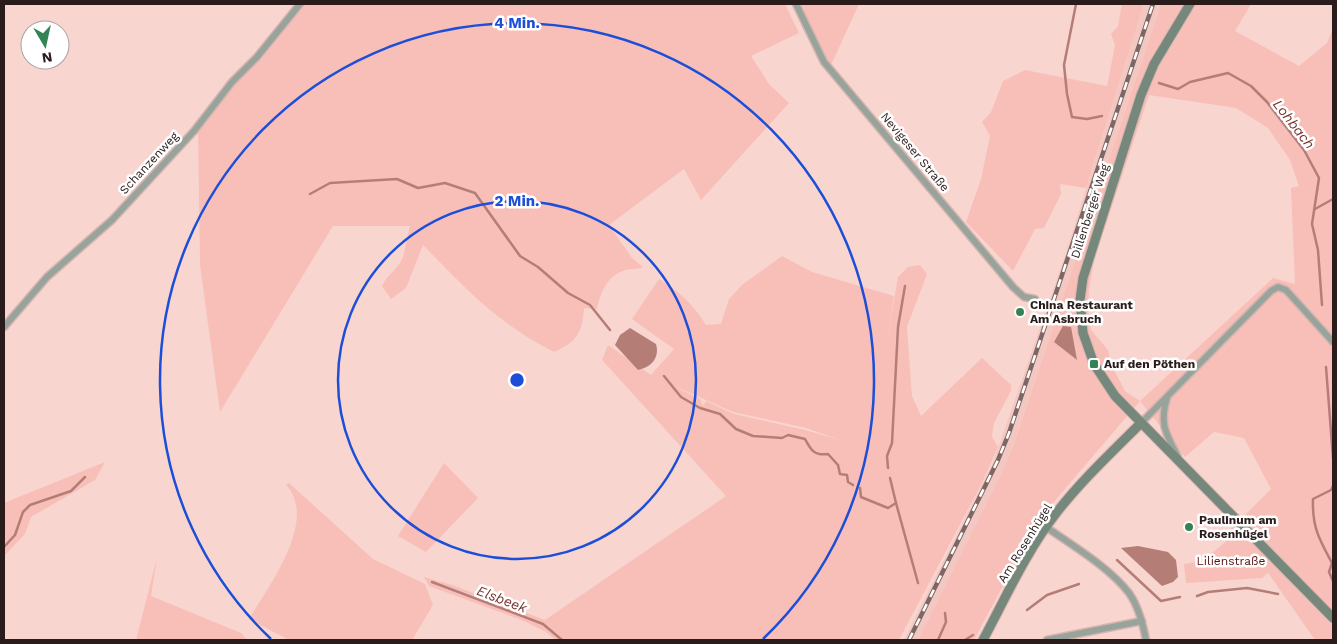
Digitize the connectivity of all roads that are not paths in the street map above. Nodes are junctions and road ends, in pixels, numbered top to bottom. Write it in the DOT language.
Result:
graph roads {
  1 [pos="300,4"];
  2 [pos="796,4"];
  3 [pos="1190,4"];
  4 [pos="1035,299"];
  5 [pos="4,328"];
  6 [pos="1333,342"];
  7 [pos="1167,397"];
  8 [pos="1141,423"];
  9 [pos="1182,465"];
  10 [pos="1046,527"];
  11 [pos="1333,618"];
  12 [pos="1142,621"];
  13 [pos="983,640"];
  14 [pos="1047,640"];
  15 [pos="1146,640"];
  1 -- 5 [label="street, Schanzenweg"];
  2 -- 4 [label="street, Nevigeser Straße"];
  3 -- 8 [label="main road, Dillenberger Weg"];
  6 -- 7 [label="street"];
  7 -- 8 [label="street"];
  7 -- 9 [label="street"];
  8 -- 9 [label="main road, Dillenberger Weg"];
  8 -- 10 [label="main road, Am Rosenhügel"];
  9 -- 11 [label="main road, Dillenberger Weg"];
  10 -- 12 [label="street"];
  10 -- 13 [label="main road, Am Rosenhügel"];
  12 -- 14 [label="street"];
  12 -- 15 [label="street"];
}
